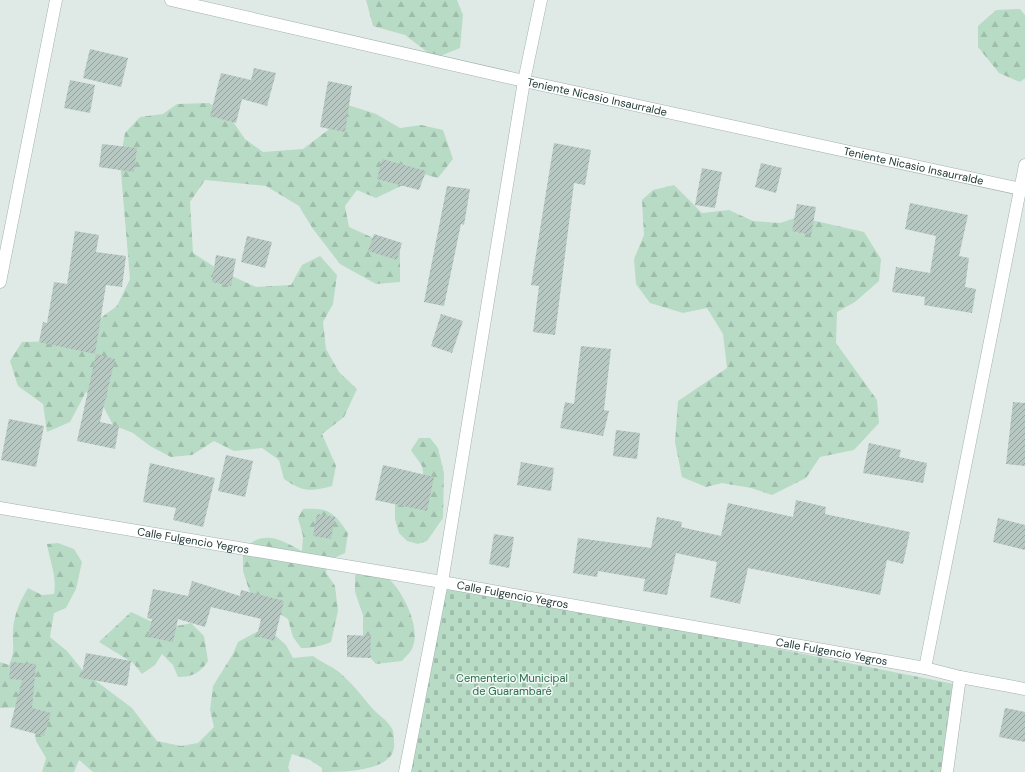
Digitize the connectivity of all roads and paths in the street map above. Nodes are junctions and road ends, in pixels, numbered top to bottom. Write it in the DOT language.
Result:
graph roads {
  1 [pos="56,0"];
  2 [pos="171,0"];
  3 [pos="541,0"];
  4 [pos="524,81"];
  5 [pos="1025,165"];
  6 [pos="1022,189"];
  7 [pos="0,282"];
  8 [pos="0,508"];
  9 [pos="442,582"];
  10 [pos="925,668"];
  11 [pos="960,677"];
  12 [pos="1025,689"];
  13 [pos="405,772"];
  14 [pos="947,772"];
  1 -- 7 [label="street"];
  2 -- 4 [label="street, Teniente Nicasio Insaurralde"];
  3 -- 4 [label="street"];
  4 -- 6 [label="street, Teniente Nicasio Insaurralde"];
  4 -- 9 [label="street"];
  5 -- 6 [label="street"];
  6 -- 10 [label="street"];
  8 -- 9 [label="street, Calle Fulgencio Yegros"];
  9 -- 10 [label="street, Calle Fulgencio Yegros"];
  9 -- 13 [label="street"];
  10 -- 11 [label="street, Calle Fulgencio Yegros"];
  11 -- 12 [label="street, Calle Fulgencio Yegros"];
  11 -- 14 [label="street"];
}
